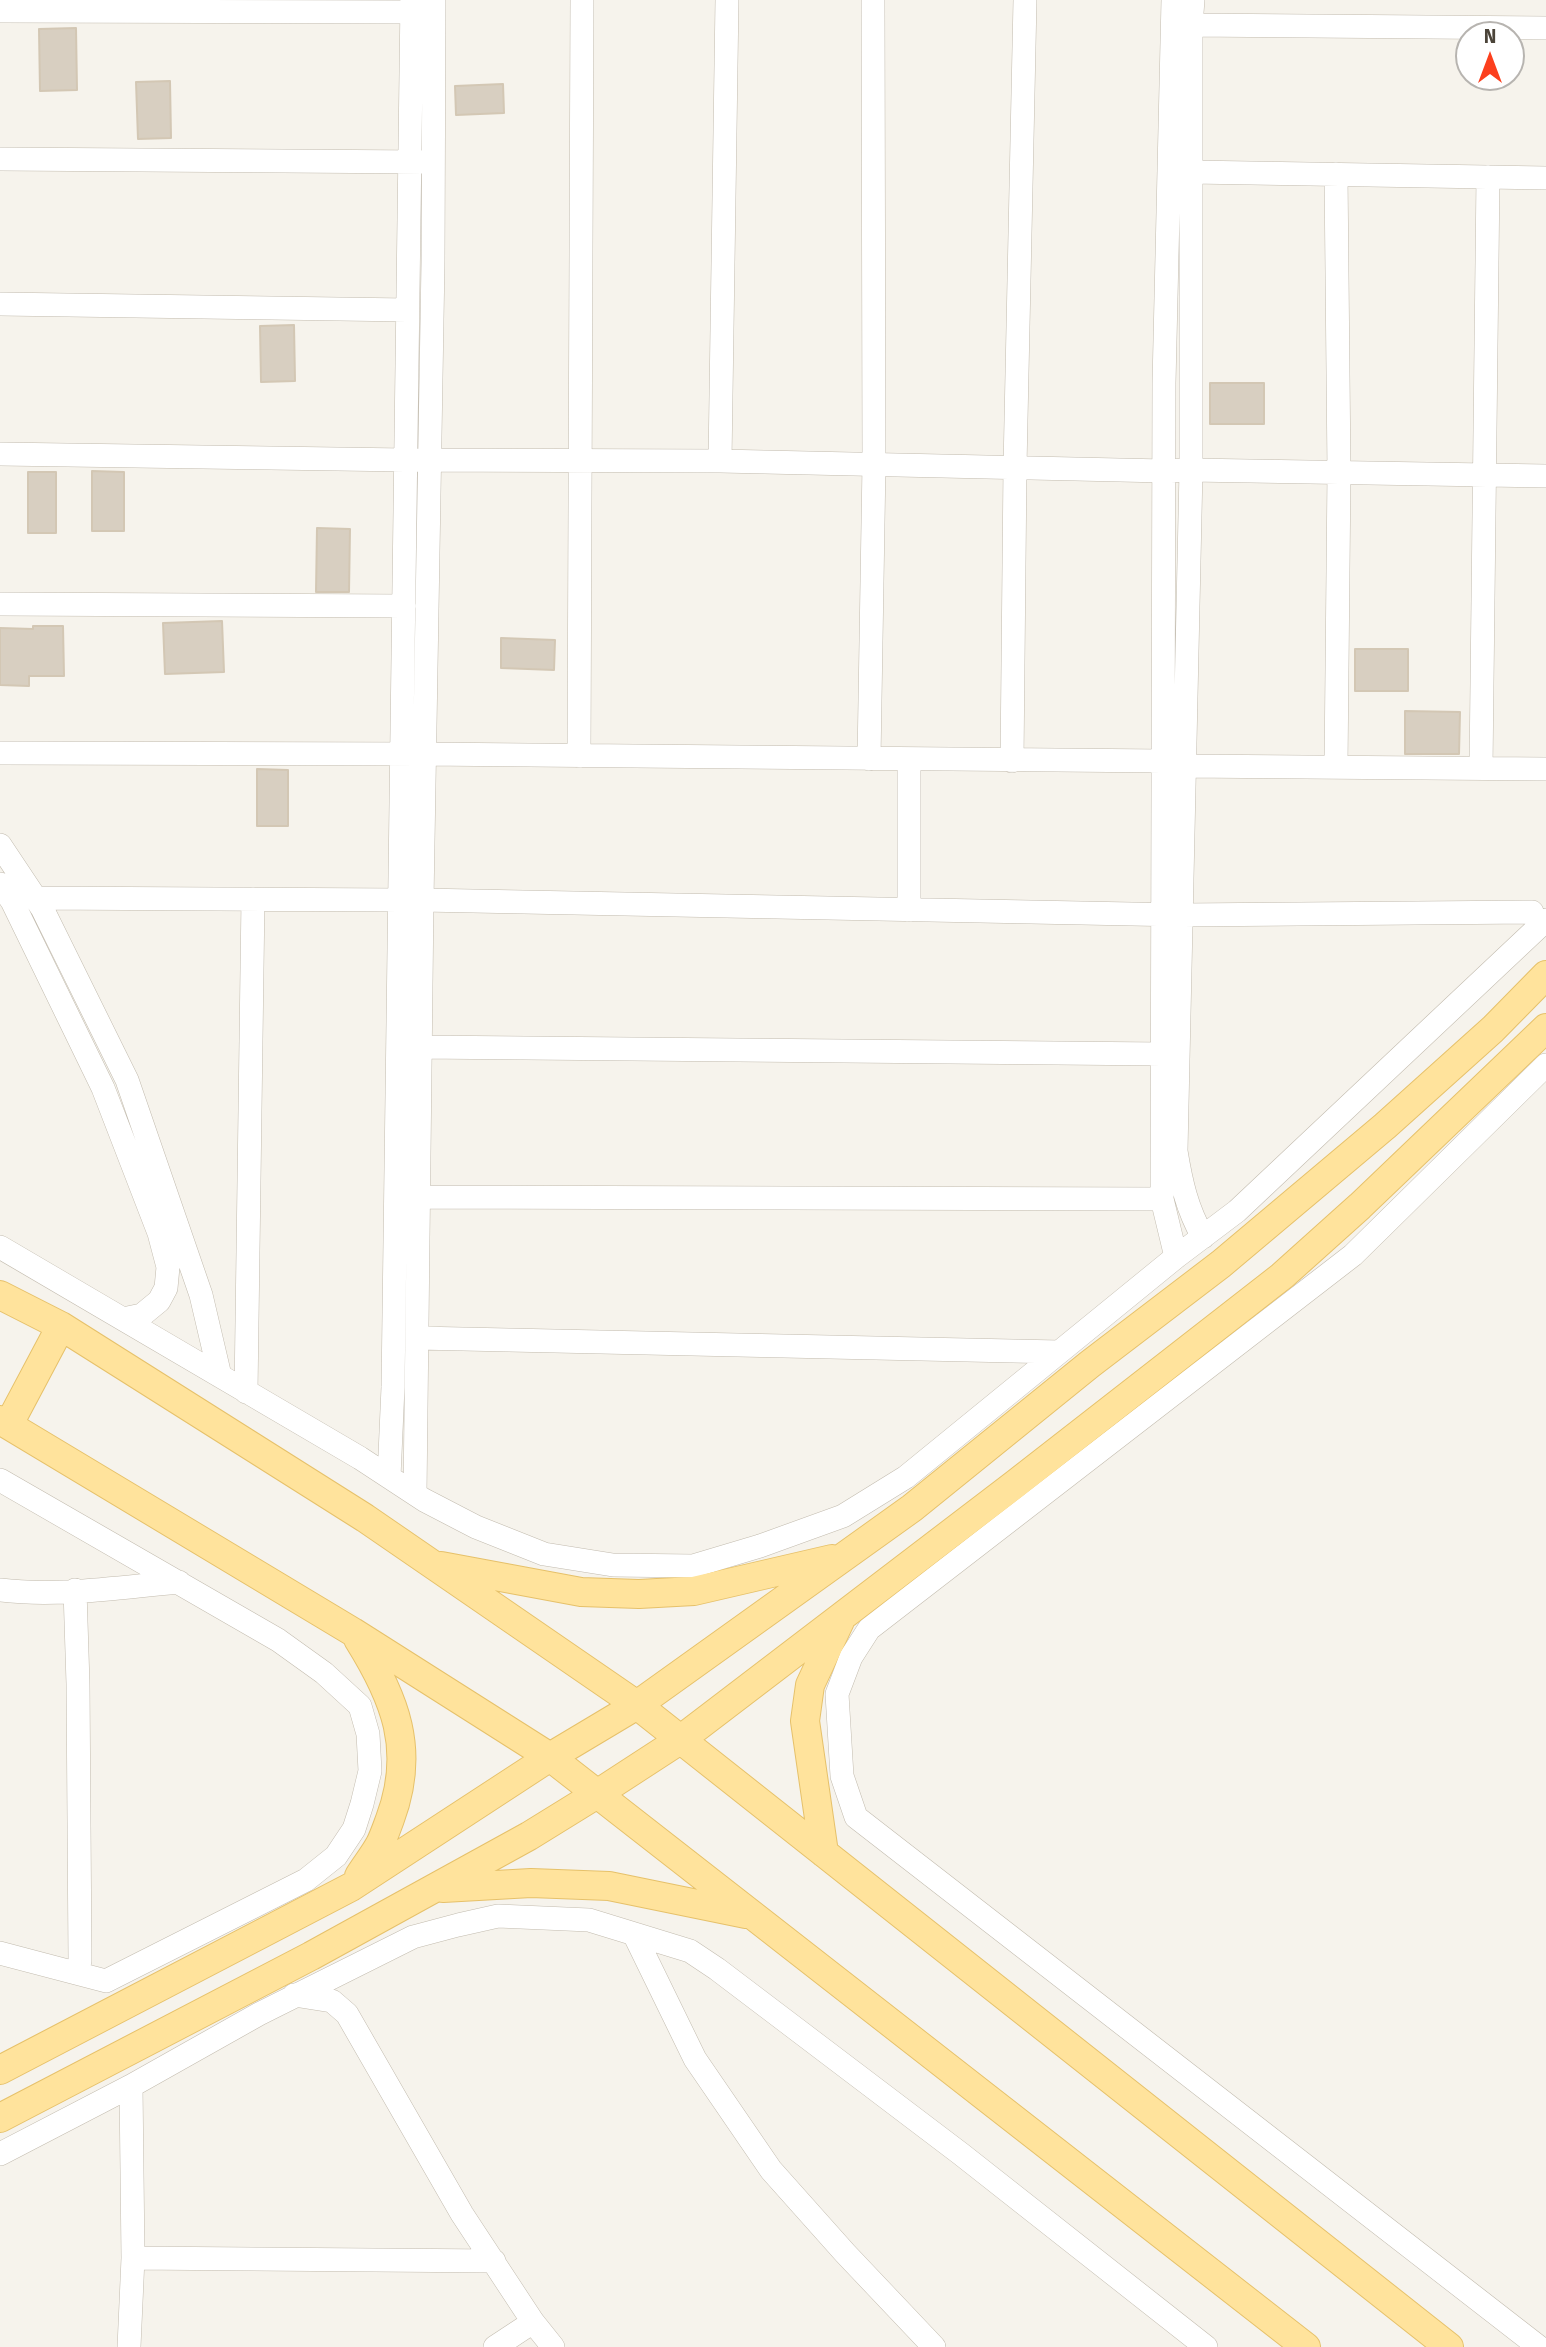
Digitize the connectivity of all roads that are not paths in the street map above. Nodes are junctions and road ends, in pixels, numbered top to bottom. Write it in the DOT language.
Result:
graph roads {
  1 [pos="434,0"];
  2 [pos="582,0"];
  3 [pos="726,0"];
  4 [pos="873,0"];
  5 [pos="1025,0"];
  6 [pos="1173,0"];
  7 [pos="1193,0"];
  8 [pos="412,6"];
  9 [pos="0,11"];
  10 [pos="1191,26"];
  11 [pos="1546,28"];
  12 [pos="0,159"];
  13 [pos="409,162"];
  14 [pos="434,162"];
  15 [pos="1192,172"];
  16 [pos="1336,174"];
  17 [pos="1488,177"];
  18 [pos="1546,178"];
  19 [pos="0,304"];
  20 [pos="407,310"];
  21 [pos="0,454"];
  22 [pos="430,459"];
  23 [pos="405,460"];
  24 [pos="580,460"];
  25 [pos="720,461"];
  26 [pos="874,464"];
  27 [pos="1015,467"];
  28 [pos="1191,470"];
  29 [pos="1164,471"];
  30 [pos="1339,472"];
  31 [pos="1486,475"];
  32 [pos="1546,476"];
  33 [pos="0,604"];
  34 [pos="404,606"];
  35 [pos="0,753"];
  36 [pos="413,754"];
  37 [pos="579,756"];
  38 [pos="869,759"];
  39 [pos="909,759"];
  40 [pos="1012,761"];
  41 [pos="1173,764"];
  42 [pos="1336,767"];
  43 [pos="1481,768"];
  44 [pos="1546,769"];
  45 [pos="0,845"];
  46 [pos="0,884"];
  47 [pos="35,898"];
  48 [pos="253,899"];
  49 [pos="411,900"];
  50 [pos="909,910"];
  51 [pos="1172,915"];
  52 [pos="1539,916"];
  53 [pos="1546,975"];
  54 [pos="1546,1028"];
  55 [pos="420,1047"];
  56 [pos="1162,1054"];
  57 [pos="1546,1065"];
  58 [pos="418,1197"];
  59 [pos="1162,1199"];
  60 [pos="1203,1237"];
  61 [pos="0,1247"];
  62 [pos="1176,1257"];
  63 [pos="0,1295"];
  64 [pos="123,1319"];
  65 [pos="61,1326"];
  66 [pos="417,1338"];
  67 [pos="1059,1352"];
  68 [pos="220,1376"];
  69 [pos="246,1392"];
  70 [pos="4,1422"];
  71 [pos="389,1477"];
  72 [pos="0,1480"];
  73 [pos="415,1494"];
  74 [pos="845,1556"];
  75 [pos="432,1564"];
  76 [pos="179,1582"];
  77 [pos="0,1590"];
  78 [pos="75,1590"];
  79 [pos="843,1616"];
  80 [pos="353,1632"];
  81 [pos="637,1705"];
  82 [pos="680,1740"];
  83 [pos="550,1758"];
  84 [pos="597,1794"];
  85 [pos="824,1853"];
  86 [pos="351,1887"];
  87 [pos="434,1888"];
  88 [pos="752,1915"];
  89 [pos="634,1934"];
  90 [pos="0,1940"];
  91 [pos="0,1953"];
  92 [pos="80,1961"];
  93 [pos="124,1972"];
  94 [pos="299,1994"];
  95 [pos="228,2000"];
  96 [pos="0,2070"];
  97 [pos="131,2086"];
  98 [pos="0,2118"];
  99 [pos="0,2154"];
  100 [pos="133,2258"];
  101 [pos="494,2262"];
  102 [pos="533,2322"];
  103 [pos="129,2347"];
  104 [pos="495,2347"];
  105 [pos="553,2347"];
  106 [pos="933,2347"];
  107 [pos="1206,2347"];
  108 [pos="1306,2347"];
  109 [pos="1449,2347"];
  110 [pos="1539,2347"];
  1 -- 14 [label="street"];
  2 -- 24 [label="street"];
  3 -- 25 [label="street"];
  4 -- 26 [label="street"];
  5 -- 27 [label="street"];
  6 -- 29 [label="street"];
  7 -- 10 [label="street"];
  8 -- 9 [label="street"];
  8 -- 13 [label="street"];
  10 -- 11 [label="street"];
  10 -- 15 [label="street"];
  12 -- 13 [label="street"];
  13 -- 14 [label="street"];
  13 -- 20 [label="street"];
  14 -- 22 [label="street"];
  15 -- 16 [label="street"];
  15 -- 28 [label="street"];
  16 -- 17 [label="street"];
  16 -- 30 [label="street"];
  17 -- 18 [label="street"];
  17 -- 31 [label="street"];
  19 -- 20 [label="street"];
  20 -- 23 [label="street"];
  21 -- 23 [label="street"];
  22 -- 23 [label="street"];
  22 -- 24 [label="street"];
  22 -- 36 [label="street"];
  23 -- 34 [label="street"];
  24 -- 25 [label="street"];
  24 -- 37 [label="street"];
  25 -- 26 [label="street"];
  26 -- 27 [label="street"];
  26 -- 38 [label="street"];
  27 -- 29 [label="street"];
  27 -- 40 [label="street"];
  28 -- 29 [label="street"];
  28 -- 30 [label="street"];
  28 -- 41 [label="street"];
  29 -- 41 [label="street"];
  30 -- 31 [label="street"];
  30 -- 42 [label="street"];
  31 -- 32 [label="street"];
  31 -- 43 [label="street"];
  33 -- 34 [label="street"];
  34 -- 36 [label="street"];
  35 -- 36 [label="street"];
  36 -- 37 [label="street"];
  36 -- 49 [label="street"];
  37 -- 38 [label="street"];
  38 -- 39 [label="street"];
  39 -- 40 [label="street"];
  39 -- 50 [label="street"];
  40 -- 41 [label="street"];
  41 -- 42 [label="street"];
  41 -- 51 [label="street"];
  42 -- 43 [label="street"];
  43 -- 44 [label="street"];
  45 -- 47 [label="street"];
  46 -- 64 [label="street"];
  47 -- 48 [label="street"];
  47 -- 68 [label="street"];
  48 -- 49 [label="street"];
  48 -- 69 [label="street"];
  49 -- 50 [label="street"];
  49 -- 55 [label="street"];
  49 -- 71 [label="street"];
  50 -- 51 [label="street"];
  51 -- 52 [label="street"];
  51 -- 56 [label="street"];
  51 -- 60 [label="street"];
  52 -- 60 [label="street"];
  53 -- 74 [label="main road"];
  54 -- 79 [label="main road"];
  55 -- 56 [label="street"];
  55 -- 58 [label="street"];
  56 -- 59 [label="street"];
  57 -- 110 [label="street"];
  58 -- 59 [label="street"];
  58 -- 66 [label="street"];
  59 -- 62 [label="street"];
  60 -- 62 [label="street"];
  61 -- 64 [label="street"];
  62 -- 67 [label="street"];
  63 -- 65 [label="main road"];
  64 -- 68 [label="street"];
  65 -- 70 [label="main road"];
  65 -- 75 [label="main road"];
  66 -- 67 [label="street"];
  66 -- 73 [label="street"];
  67 -- 73 [label="street"];
  68 -- 69 [label="street"];
  69 -- 71 [label="street"];
  70 -- 80 [label="main road"];
  71 -- 73 [label="street"];
  72 -- 76 [label="street"];
  74 -- 75 [label="main road"];
  74 -- 81 [label="main road"];
  75 -- 81 [label="main road"];
  76 -- 78 [label="street"];
  76 -- 93 [label="street"];
  77 -- 78 [label="street"];
  78 -- 92 [label="street"];
  79 -- 82 [label="main road"];
  79 -- 85 [label="main road"];
  80 -- 83 [label="main road"];
  80 -- 86 [label="main road"];
  81 -- 82 [label="main road"];
  81 -- 83 [label="main road"];
  82 -- 84 [label="main road"];
  82 -- 85 [label="main road"];
  83 -- 84 [label="main road"];
  83 -- 86 [label="main road"];
  84 -- 87 [label="main road"];
  84 -- 88 [label="main road"];
  85 -- 109 [label="main road"];
  86 -- 96 [label="main road"];
  87 -- 88 [label="main road"];
  87 -- 95 [label="main road"];
  88 -- 108 [label="main road"];
  89 -- 94 [label="street"];
  89 -- 106 [label="street"];
  89 -- 107 [label="street"];
  90 -- 92 [label="street"];
  91 -- 93 [label="street"];
  92 -- 93 [label="street"];
  94 -- 95 [label="street"];
  94 -- 97 [label="street"];
  94 -- 101 [label="street"];
  95 -- 98 [label="main road"];
  97 -- 99 [label="street"];
  97 -- 100 [label="street"];
  100 -- 101 [label="street"];
  100 -- 103 [label="street"];
  101 -- 102 [label="street"];
  102 -- 104 [label="street"];
  102 -- 105 [label="street"];
}
